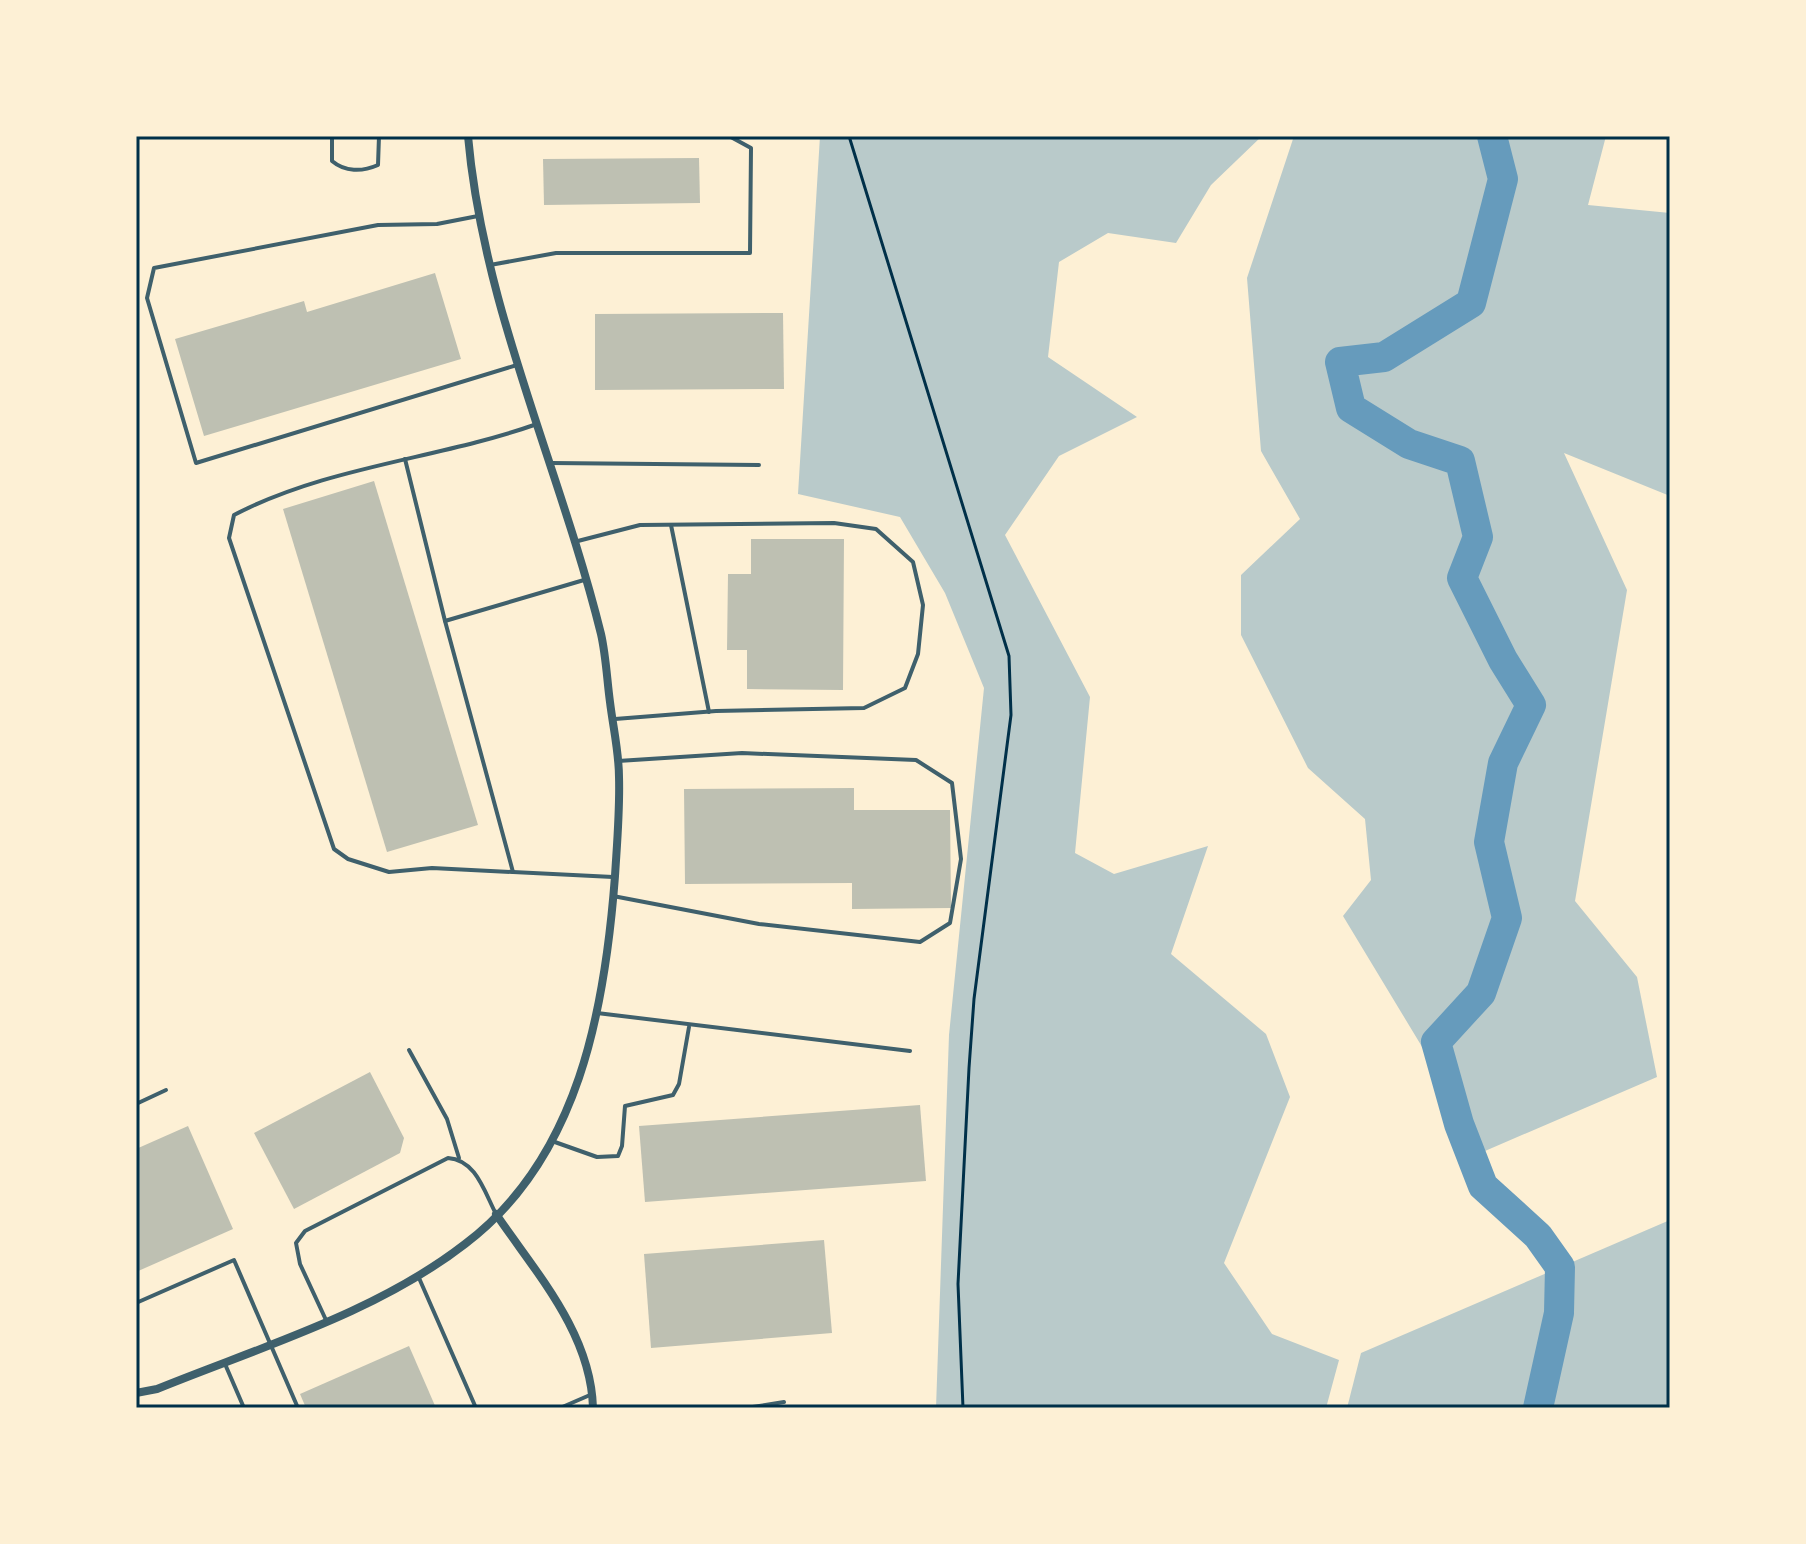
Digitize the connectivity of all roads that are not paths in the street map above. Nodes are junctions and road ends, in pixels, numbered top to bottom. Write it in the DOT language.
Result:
graph roads {
  1 [pos="332,136"];
  2 [pos="379,136"];
  3 [pos="468,136"];
  4 [pos="729,136"];
  5 [pos="479,215"];
  6 [pos="490,265"];
  7 [pos="519,364"];
  8 [pos="537,424"];
  9 [pos="405,459"];
  10 [pos="549,463"];
  11 [pos="759,465"];
  12 [pos="671,525"];
  13 [pos="573,542"];
  14 [pos="584,580"];
  15 [pos="445,621"];
  16 [pos="709,712"];
  17 [pos="612,719"];
  18 [pos="618,761"];
  19 [pos="513,872"];
  20 [pos="615,877"];
  21 [pos="613,896"];
  22 [pos="597,1013"];
  23 [pos="689,1027"];
  24 [pos="409,1050"];
  25 [pos="910,1051"];
  26 [pos="166,1090"];
  27 [pos="136,1104"];
  28 [pos="552,1141"];
  29 [pos="459,1158"];
  30 [pos="496,1214"];
  31 [pos="418,1276"];
  32 [pos="136,1303"];
  33 [pos="326,1321"];
  34 [pos="269,1344"];
  35 [pos="224,1362"];
  36 [pos="136,1393"];
  37 [pos="593,1394"];
  38 [pos="784,1402"];
  39 [pos="244,1408"];
  40 [pos="298,1408"];
  41 [pos="476,1408"];
  42 [pos="560,1408"];
  43 [pos="593,1408"];
  44 [pos="746,1408"];
  1 -- 2 [label="lane"];
  3 -- 5 [label="street"];
  4 -- 6 [label="lane"];
  5 -- 6 [label="street"];
  5 -- 7 [label="lane"];
  6 -- 7 [label="street"];
  7 -- 8 [label="street"];
  8 -- 9 [label="lane"];
  8 -- 10 [label="street"];
  9 -- 15 [label="lane"];
  9 -- 19 [label="lane"];
  10 -- 11 [label="lane"];
  10 -- 13 [label="street"];
  12 -- 13 [label="lane"];
  12 -- 16 [label="lane"];
  12 -- 16 [label="lane"];
  13 -- 14 [label="street"];
  14 -- 15 [label="lane"];
  14 -- 17 [label="street"];
  15 -- 19 [label="lane"];
  16 -- 17 [label="lane"];
  17 -- 18 [label="street"];
  18 -- 20 [label="street"];
  18 -- 21 [label="lane"];
  19 -- 20 [label="lane"];
  20 -- 21 [label="street"];
  21 -- 22 [label="street"];
  22 -- 23 [label="lane"];
  22 -- 28 [label="street"];
  23 -- 25 [label="lane"];
  23 -- 28 [label="lane"];
  24 -- 29 [label="lane"];
  26 -- 27 [label="lane"];
  28 -- 30 [label="street"];
  29 -- 30 [label="lane"];
  29 -- 33 [label="lane"];
  30 -- 31 [label="street"];
  30 -- 37 [label="street"];
  31 -- 33 [label="street"];
  31 -- 41 [label="lane"];
  32 -- 34 [label="lane"];
  33 -- 34 [label="street"];
  34 -- 35 [label="street"];
  34 -- 40 [label="lane"];
  35 -- 36 [label="street"];
  35 -- 39 [label="lane"];
  37 -- 42 [label="lane"];
  37 -- 43 [label="street"];
  38 -- 44 [label="lane"];
}
